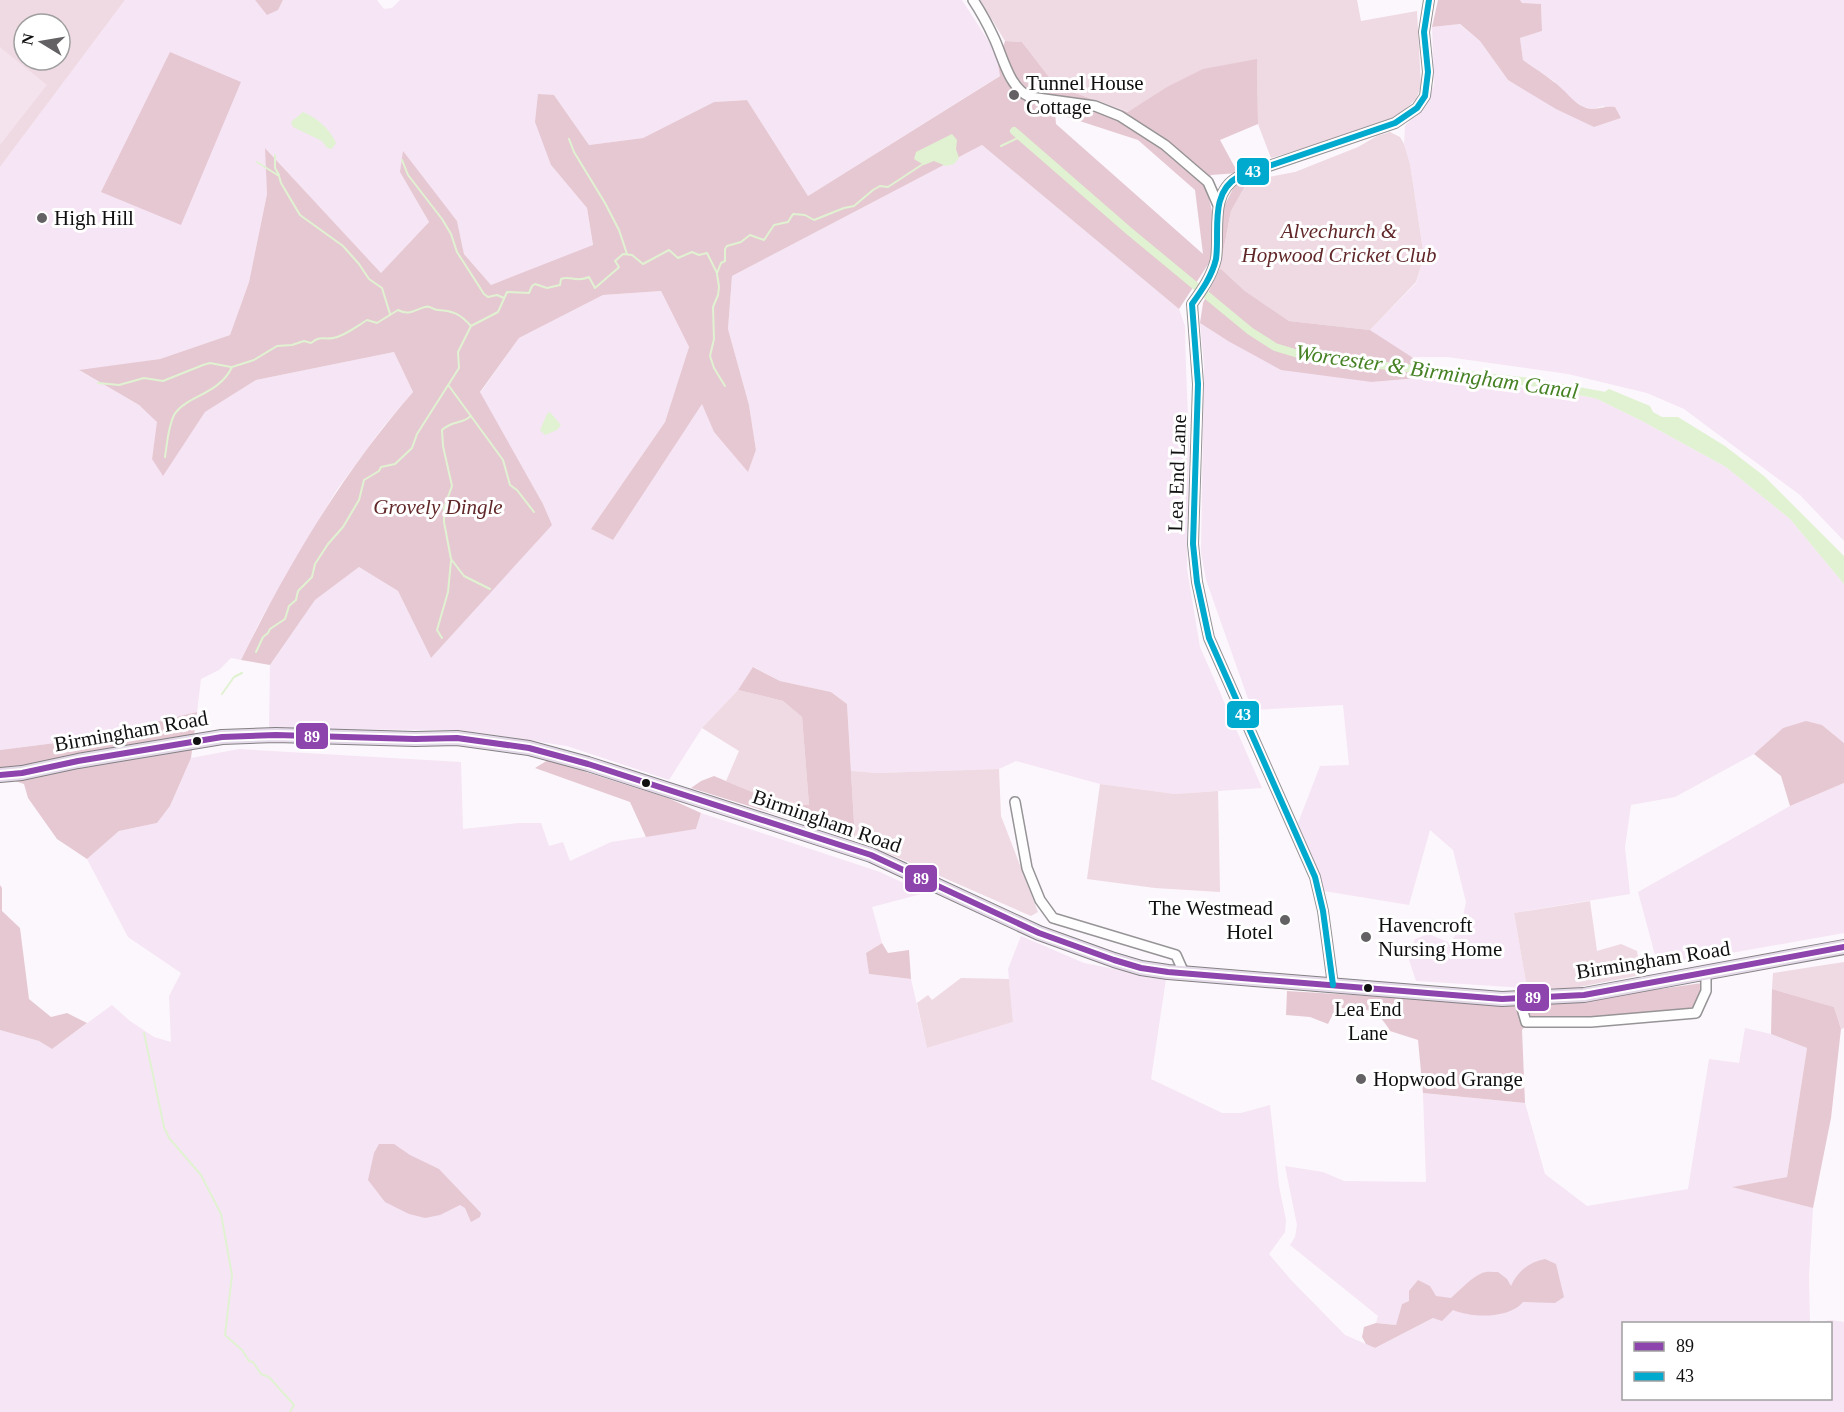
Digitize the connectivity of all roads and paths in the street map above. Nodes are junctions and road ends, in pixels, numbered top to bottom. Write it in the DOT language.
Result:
graph roads {
  1 [pos="974,0"];
  2 [pos="1429,0"];
  3 [pos="1208,182"];
  4 [pos="1232,182"];
  5 [pos="1218,205"];
  6 [pos="0,775"];
  7 [pos="1015,801"];
  8 [pos="1053,918"];
  9 [pos="1052,938"];
  10 [pos="1844,947"];
  11 [pos="1184,973"];
  12 [pos="1706,974"];
  13 [pos="1334,985"];
  14 [pos="1519,998"];
  1 -- 3 [label="street"];
  2 -- 4 [label="street"];
  3 -- 4 [label="street"];
  3 -- 5 [label="street"];
  4 -- 5 [label="street"];
  5 -- 13 [label="street, Lea End Lane"];
  6 -- 9 [label="highway, Birmingham Road"];
  7 -- 8 [label="street"];
  8 -- 9 [label="street"];
  8 -- 11 [label="street"];
  9 -- 11 [label="highway, Birmingham Road"];
  10 -- 12 [label="highway, Birmingham Road"];
  11 -- 13 [label="highway, Birmingham Road"];
  12 -- 14 [label="highway, Birmingham Road"];
  12 -- 14 [label="street"];
  13 -- 14 [label="highway, Birmingham Road"];
}
